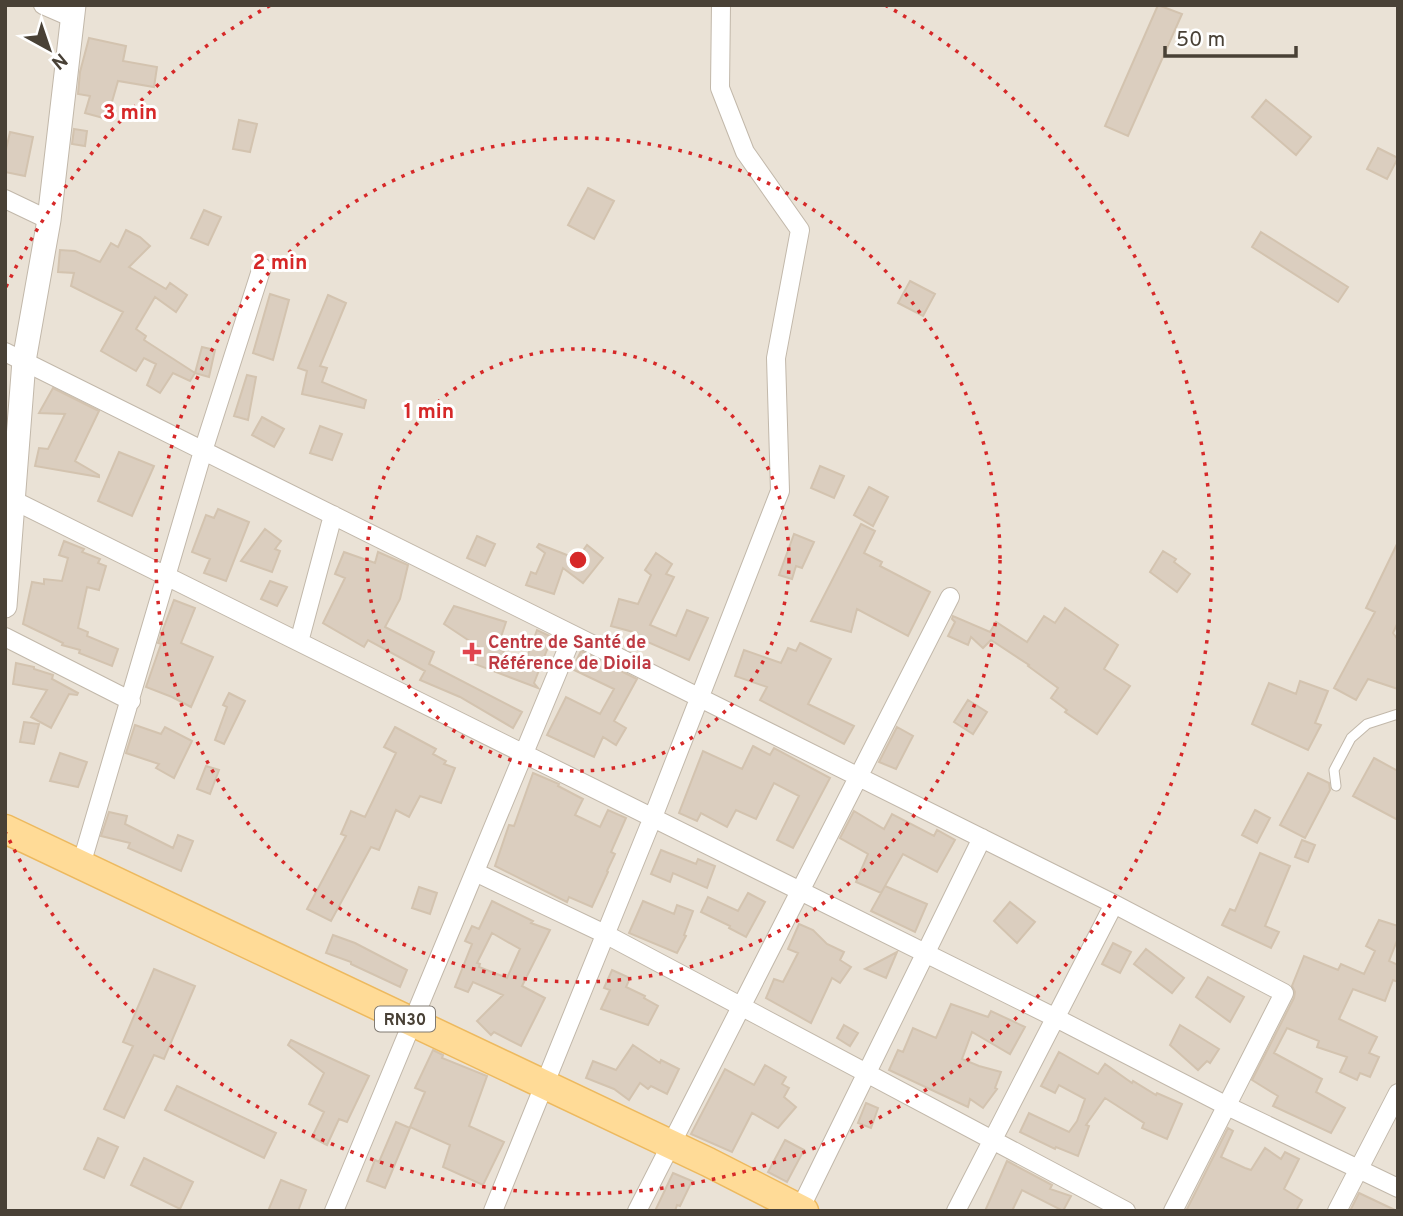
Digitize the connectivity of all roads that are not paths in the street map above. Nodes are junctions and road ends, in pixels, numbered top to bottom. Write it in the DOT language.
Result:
graph roads {
  1 [pos="43,5"];
  2 [pos="721,5"];
  3 [pos="74,12"];
  4 [pos="5,199"];
  5 [pos="48,220"];
  6 [pos="262,267"];
  7 [pos="15,357"];
  8 [pos="203,451"];
  9 [pos="9,498"];
  10 [pos="333,515"];
  11 [pos="167,577"];
  12 [pos="950,597"];
  13 [pos="5,606"];
  14 [pos="573,635"];
  15 [pos="5,637"];
  16 [pos="299,642"];
  17 [pos="699,697"];
  18 [pos="131,701"];
  19 [pos="1398,714"];
  20 [pos="525,754"];
  21 [pos="857,776"];
  22 [pos="1336,786"];
  23 [pos="653,817"];
  24 [pos="5,829"];
  25 [pos="982,838"];
  26 [pos="81,865"];
  27 [pos="475,872"];
  28 [pos="800,891"];
  29 [pos="1114,904"];
  30 [pos="606,934"];
  31 [pos="927,953"];
  32 [pos="742,1006"];
  33 [pos="1056,1017"];
  34 [pos="412,1023"];
  35 [pos="868,1072"];
  36 [pos="544,1085"];
  37 [pos="1398,1093"];
  38 [pos="1227,1106"];
  39 [pos="993,1138"];
  40 [pos="671,1145"];
  41 [pos="1359,1169"];
  42 [pos="1398,1188"];
  43 [pos="801,1210"];
  44 [pos="334,1211"];
  45 [pos="493,1211"];
  46 [pos="637,1211"];
  47 [pos="956,1211"];
  48 [pos="1126,1211"];
  49 [pos="1173,1211"];
  50 [pos="1337,1211"];
  1 -- 3 [label="street"];
  2 -- 17 [label="street"];
  3 -- 5 [label="street"];
  4 -- 5 [label="street"];
  5 -- 7 [label="street"];
  6 -- 8 [label="street"];
  7 -- 8 [label="street"];
  7 -- 9 [label="street"];
  8 -- 10 [label="street"];
  8 -- 11 [label="street"];
  9 -- 11 [label="street"];
  9 -- 13 [label="street"];
  10 -- 14 [label="street"];
  10 -- 16 [label="street"];
  11 -- 16 [label="street"];
  11 -- 18 [label="street"];
  12 -- 21 [label="street"];
  14 -- 17 [label="street"];
  14 -- 20 [label="street"];
  15 -- 18 [label="street"];
  16 -- 20 [label="street"];
  17 -- 21 [label="street"];
  17 -- 23 [label="street"];
  18 -- 26 [label="street"];
  19 -- 22 [label="lane"];
  20 -- 23 [label="street"];
  20 -- 27 [label="street"];
  21 -- 25 [label="street"];
  21 -- 28 [label="street"];
  23 -- 28 [label="street"];
  23 -- 30 [label="street"];
  24 -- 26 [label="main road, RN30"];
  25 -- 29 [label="street"];
  25 -- 31 [label="street"];
  26 -- 34 [label="main road, RN30"];
  27 -- 30 [label="street"];
  27 -- 34 [label="street"];
  28 -- 31 [label="street"];
  28 -- 32 [label="street"];
  29 -- 33 [label="street"];
  29 -- 38 [label="street"];
  30 -- 32 [label="street"];
  30 -- 36 [label="street"];
  31 -- 33 [label="street"];
  31 -- 35 [label="street"];
  32 -- 35 [label="street"];
  32 -- 40 [label="street"];
  33 -- 38 [label="street"];
  33 -- 39 [label="street"];
  34 -- 36 [label="main road, RN30"];
  34 -- 44 [label="street"];
  35 -- 39 [label="street"];
  35 -- 43 [label="street"];
  36 -- 40 [label="main road, RN30"];
  36 -- 45 [label="street"];
  37 -- 41 [label="street"];
  38 -- 41 [label="street"];
  38 -- 49 [label="street"];
  39 -- 47 [label="street"];
  39 -- 48 [label="street"];
  40 -- 43 [label="main road, RN30"];
  40 -- 46 [label="street"];
  41 -- 42 [label="street"];
  41 -- 50 [label="street"];
}
